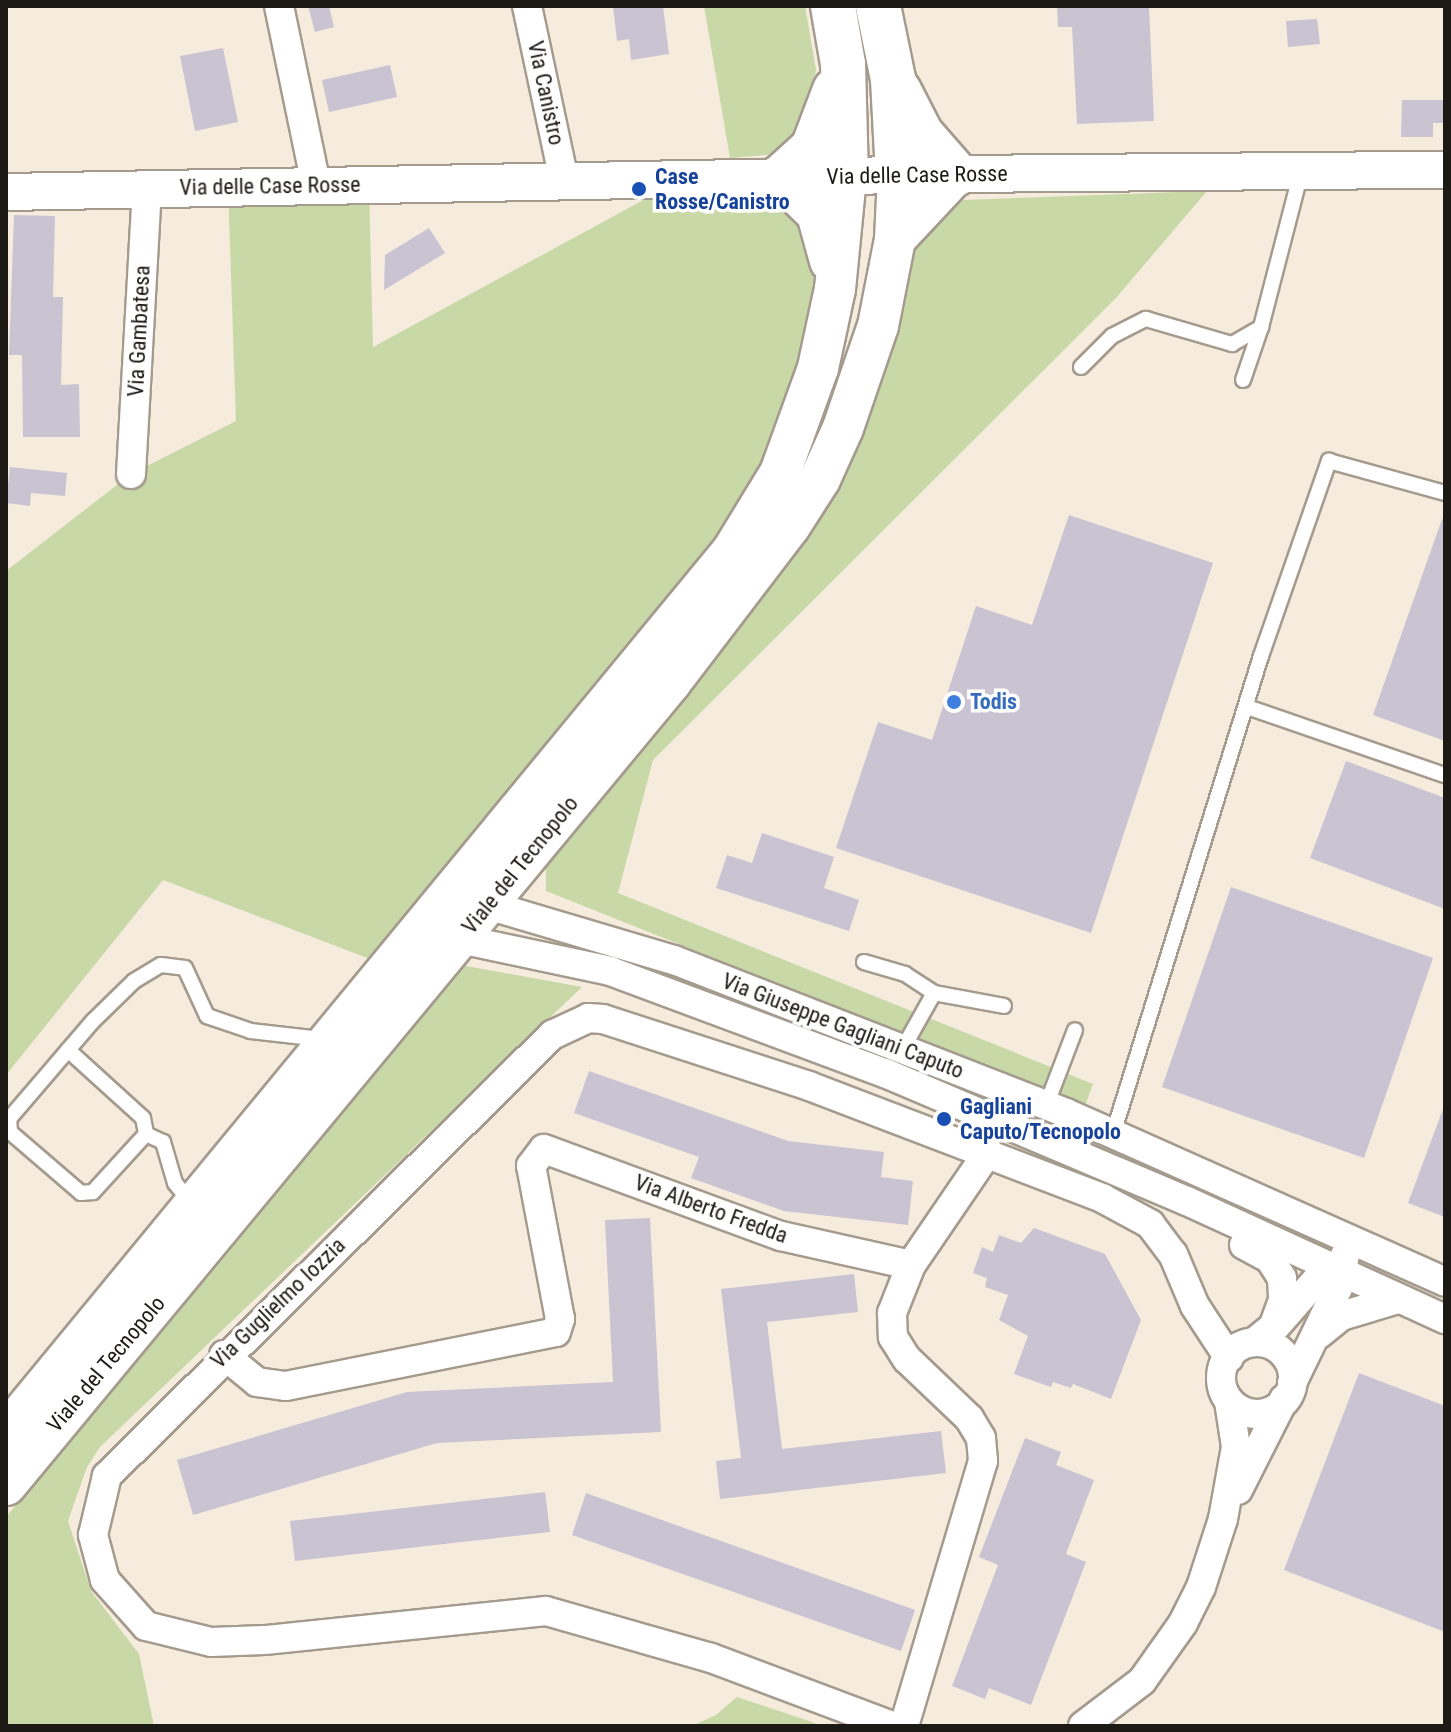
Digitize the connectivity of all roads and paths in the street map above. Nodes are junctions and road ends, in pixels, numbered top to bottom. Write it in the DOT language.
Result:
graph roads {
  1 [pos="279,6"];
  2 [pos="527,6"];
  3 [pos="833,6"];
  4 [pos="878,6"];
  5 [pos="843,64"];
  6 [pos="893,79"];
  7 [pos="1445,170"];
  8 [pos="1301,172"];
  9 [pos="956,174"];
  10 [pos="898,176"];
  11 [pos="846,177"];
  12 [pos="780,178"];
  13 [pos="564,180"];
  14 [pos="316,185"];
  15 [pos="147,189"];
  16 [pos="6,192"];
  17 [pos="895,239"];
  18 [pos="835,289"];
  19 [pos="1261,327"];
  20 [pos="1081,367"];
  21 [pos="1243,380"];
  22 [pos="131,474"];
  23 [pos="1445,493"];
  24 [pos="1247,707"];
  25 [pos="1445,775"];
  26 [pos="469,900"];
  27 [pos="460,939"];
  28 [pos="864,962"];
  29 [pos="934,993"];
  30 [pos="1004,1006"];
  31 [pos="1075,1030"];
  32 [pos="330,1040"];
  33 [pos="68,1050"];
  34 [pos="902,1050"];
  35 [pos="1046,1106"];
  36 [pos="146,1134"];
  37 [pos="1113,1134"];
  38 [pos="988,1152"];
  39 [pos="1187,1201"];
  40 [pos="193,1205"];
  41 [pos="1350,1243"];
  42 [pos="911,1265"];
  43 [pos="1338,1273"];
  44 [pos="1445,1282"];
  45 [pos="1398,1299"];
  46 [pos="1445,1319"];
  47 [pos="1265,1334"];
  48 [pos="1315,1337"];
  49 [pos="224,1355"];
  50 [pos="1229,1358"];
  51 [pos="1289,1389"];
  52 [pos="1229,1401"];
  53 [pos="6,1433"];
  54 [pos="6,1485"];
  55 [pos="1223,1519"];
  56 [pos="892,1726"];
  57 [pos="904,1726"];
  58 [pos="1083,1726"];
  1 -- 14 [label="street"];
  2 -- 13 [label="street, Via Canistro"];
  3 -- 5 [label="highway"];
  4 -- 6 [label="highway"];
  5 -- 11 [label="highway"];
  5 -- 12 [label="highway"];
  6 -- 9 [label="highway"];
  6 -- 10 [label="highway"];
  7 -- 8 [label="street, Via delle Case Rosse"];
  8 -- 9 [label="street, Via delle Case Rosse"];
  8 -- 19 [label="lane"];
  9 -- 10 [label="street, Via delle Case Rosse"];
  9 -- 17 [label="main road"];
  10 -- 11 [label="street, Via delle Case Rosse"];
  10 -- 17 [label="main road, Viale del Tecnopolo"];
  11 -- 12 [label="street, Via delle Case Rosse"];
  11 -- 18 [label="main road, Viale del Tecnopolo"];
  12 -- 13 [label="street, Via delle Case Rosse"];
  12 -- 18 [label="main road"];
  13 -- 14 [label="street, Via delle Case Rosse"];
  14 -- 15 [label="street, Via delle Case Rosse"];
  15 -- 16 [label="street, Via delle Case Rosse"];
  15 -- 22 [label="street, Via Gambatesa"];
  17 -- 26 [label="main road, Viale del Tecnopolo"];
  18 -- 26 [label="main road, Viale del Tecnopolo"];
  19 -- 20 [label="lane"];
  19 -- 21 [label="lane"];
  23 -- 24 [label="lane"];
  24 -- 25 [label="lane"];
  24 -- 37 [label="lane"];
  26 -- 27 [label="main road, Viale del Tecnopolo"];
  26 -- 32 [label="main road, Viale del Tecnopolo"];
  26 -- 34 [label="street, Via Giuseppe Gagliani Caputo"];
  27 -- 39 [label="street, Via Giuseppe Gagliani Caputo"];
  27 -- 54 [label="main road, Viale del Tecnopolo"];
  28 -- 29 [label="lane"];
  29 -- 30 [label="lane"];
  29 -- 34 [label="lane"];
  31 -- 35 [label="lane"];
  32 -- 33 [label="lane"];
  32 -- 40 [label="main road, Viale del Tecnopolo"];
  33 -- 36 [label="lane"];
  33 -- 36 [label="lane"];
  34 -- 35 [label="street, Via Giuseppe Gagliani Caputo"];
  35 -- 37 [label="street, Via Giuseppe Gagliani Caputo"];
  36 -- 40 [label="lane"];
  37 -- 41 [label="street, Via Giuseppe Gagliani Caputo"];
  38 -- 42 [label="street"];
  38 -- 49 [label="street, Via Guglielmo Iozzia"];
  38 -- 50 [label="street, Via Guglielmo Iozzia"];
  39 -- 43 [label="street, Via Giuseppe Gagliani Caputo"];
  39 -- 47 [label="street"];
  40 -- 53 [label="main road, Viale del Tecnopolo"];
  41 -- 43 [label="street"];
  41 -- 44 [label="street, Via Giuseppe Gagliani Caputo"];
  42 -- 49 [label="street, Via Alberto Fredda"];
  42 -- 57 [label="street"];
  43 -- 45 [label="street, Via Giuseppe Gagliani Caputo"];
  43 -- 47 [label="street"];
  43 -- 48 [label="street"];
  45 -- 46 [label="street, Via Giuseppe Gagliani Caputo"];
  45 -- 48 [label="street"];
  47 -- 50 [label="street"];
  47 -- 51 [label="street"];
  48 -- 51 [label="street"];
  49 -- 56 [label="street, Via Guglielmo Iozzia"];
  50 -- 52 [label="street"];
  51 -- 52 [label="street"];
  51 -- 55 [label="street"];
  52 -- 55 [label="street"];
  55 -- 58 [label="street"];
}
